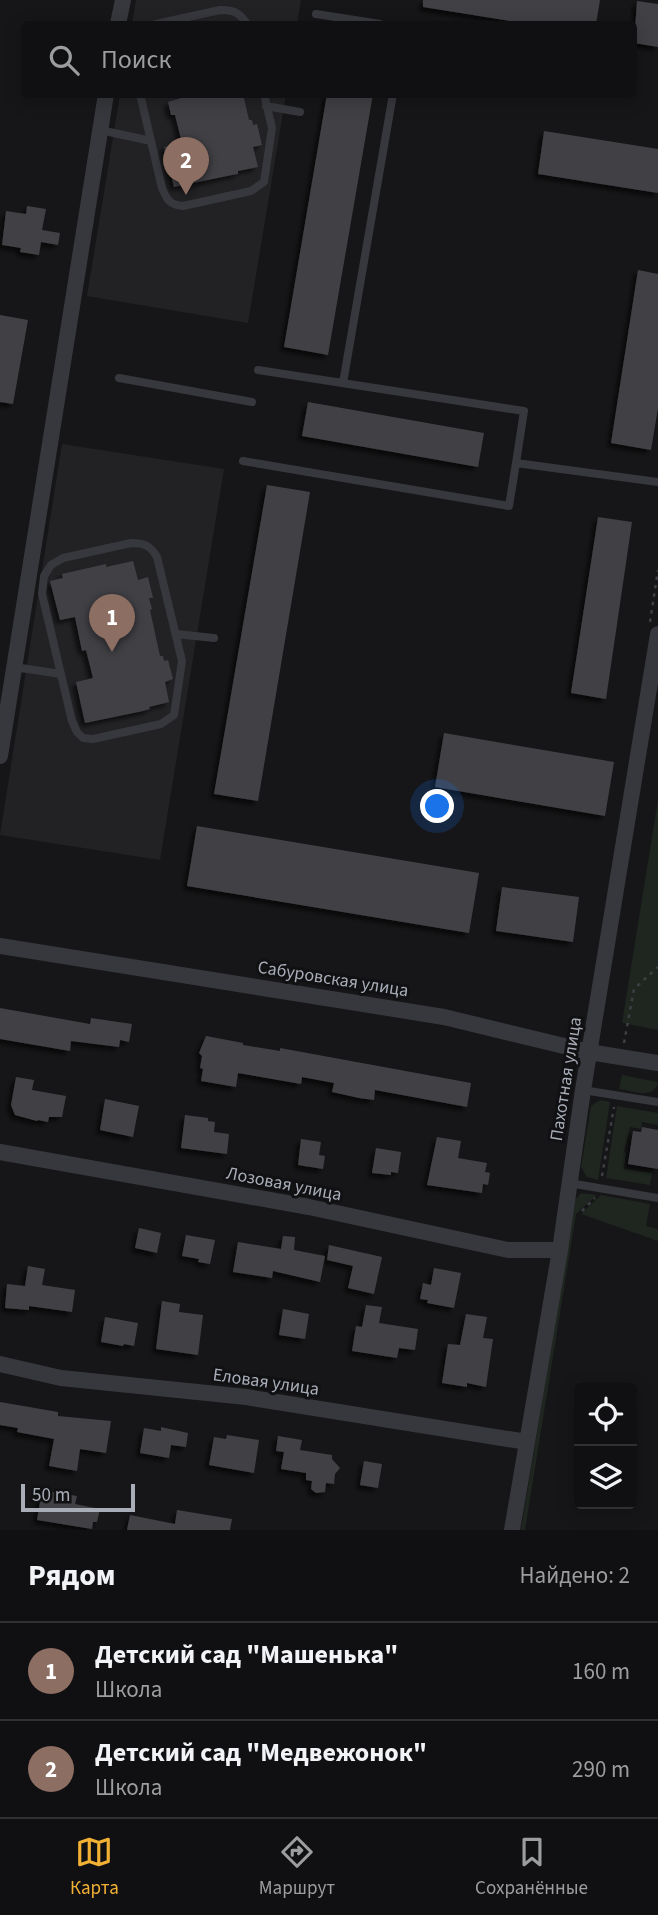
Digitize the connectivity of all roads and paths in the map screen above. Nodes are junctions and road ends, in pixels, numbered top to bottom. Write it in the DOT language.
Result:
graph roads {
  1 [pos="122,0"];
  2 [pos="316,14"];
  3 [pos="118,21"];
  4 [pos="170,21"];
  5 [pos="245,21"];
  6 [pos="361,21"];
  7 [pos="105,98"];
  8 [pos="141,98"];
  9 [pos="265,98"];
  10 [pos="392,98"];
  11 [pos="266,106"];
  12 [pos="300,112"];
  13 [pos="100,130"];
  14 [pos="151,141"];
  15 [pos="258,370"];
  16 [pos="119,378"];
  17 [pos="343,383"];
  18 [pos="252,402"];
  19 [pos="243,461"];
  20 [pos="516,463"];
  21 [pos="658,482"];
  22 [pos="176,634"];
  23 [pos="658,634"];
  24 [pos="214,638"];
  25 [pos="14,667"];
  26 [pos="61,674"];
  27 [pos="0,756"];
  28 [pos="0,946"];
  29 [pos="658,967"];
  30 [pos="623,1048"];
  31 [pos="589,1052"];
  32 [pos="658,1063"];
  33 [pos="583,1090"];
  34 [pos="615,1096"];
  35 [pos="658,1102"];
  36 [pos="0,1152"];
  37 [pos="569,1183"];
  38 [pos="600,1188"];
  39 [pos="658,1198"];
  40 [pos="578,1214"];
  41 [pos="560,1250"];
  42 [pos="0,1364"];
  43 [pos="527,1442"];
  44 [pos="512,1530"];
  1 -- 3 [label="street"];
  2 -- 6 [label="lane"];
  4 -- 5 [label="lane"];
  7 -- 13 [label="street"];
  8 -- 14 [label="lane"];
  9 -- 11 [label="lane"];
  10 -- 17 [label="lane"];
  11 -- 12 [label="lane"];
  11 -- 14 [label="lane"];
  13 -- 14 [label="lane"];
  13 -- 25 [label="street"];
  15 -- 17 [label="lane"];
  16 -- 18 [label="lane"];
  17 -- 20 [label="lane"];
  19 -- 20 [label="lane"];
  20 -- 21 [label="lane"];
  22 -- 24 [label="lane"];
  22 -- 26 [label="lane"];
  22 -- 26 [label="lane"];
  23 -- 31 [label="street, Пахотная улица"];
  25 -- 26 [label="lane"];
  25 -- 27 [label="street"];
  28 -- 31 [label="street, Сабуровская улица"];
  29 -- 30 [label="path"];
  31 -- 32 [label="street, Сабуровская улица"];
  31 -- 33 [label="street, Пахотная улица"];
  33 -- 34 [label="lane"];
  33 -- 37 [label="street, Пахотная улица"];
  34 -- 35 [label="lane"];
  34 -- 38 [label="path"];
  36 -- 41 [label="street, Лозовая улица"];
  37 -- 38 [label="lane"];
  37 -- 41 [label="street, Пахотная улица"];
  38 -- 39 [label="lane"];
  38 -- 40 [label="path"];
  41 -- 43 [label="street, Пахотная улица"];
  42 -- 43 [label="street, Еловая улица"];
  43 -- 44 [label="street, Пахотная улица"];
}
